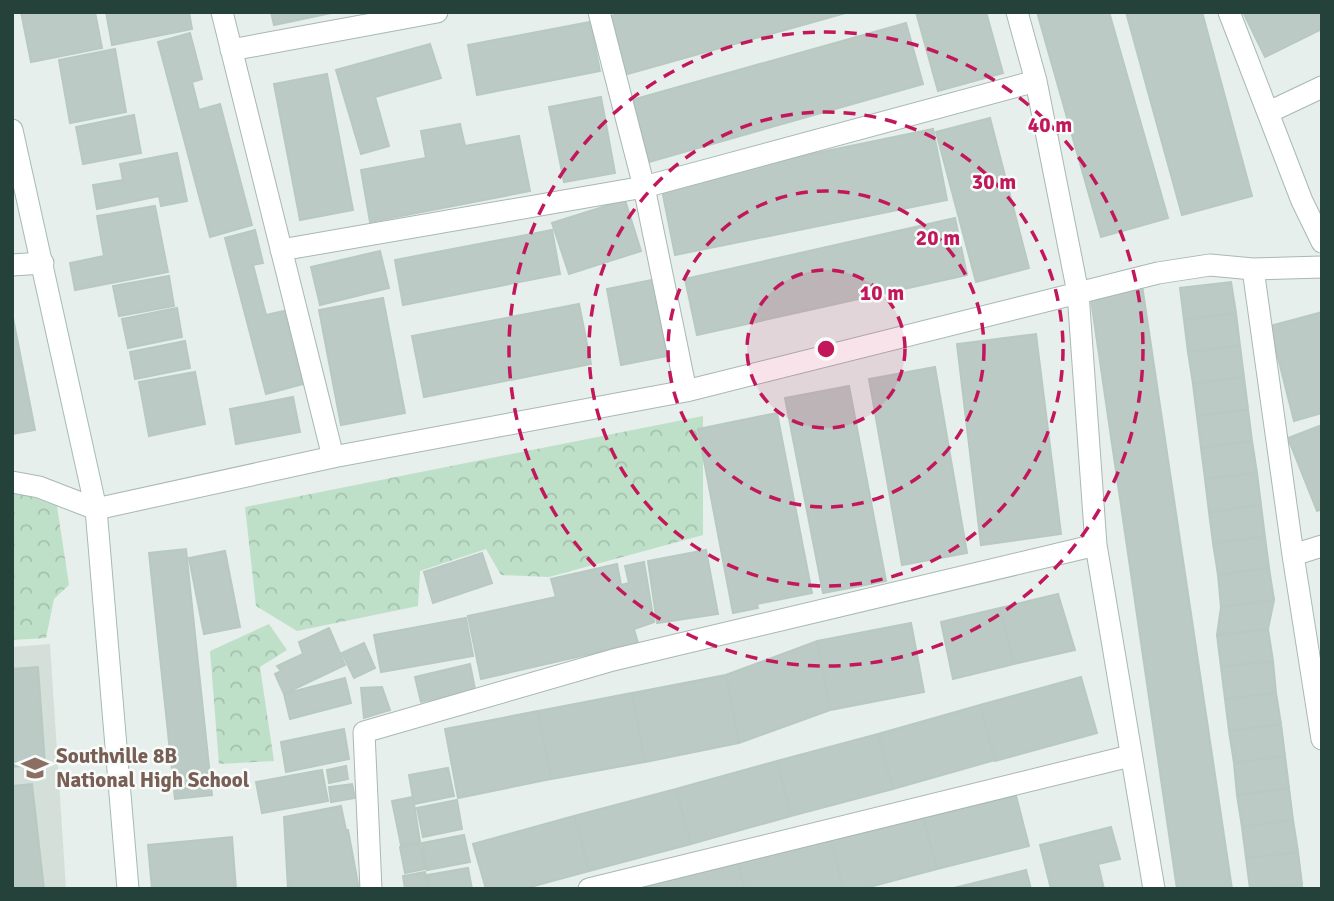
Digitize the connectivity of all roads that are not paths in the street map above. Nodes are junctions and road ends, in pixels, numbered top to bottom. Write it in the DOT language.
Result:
graph roads {
  1 [pos="222,12"];
  2 [pos="437,12"];
  3 [pos="599,12"];
  4 [pos="1017,12"];
  5 [pos="1229,12"];
  6 [pos="231,50"];
  7 [pos="1036,81"];
  8 [pos="1322,87"];
  9 [pos="1269,112"];
  10 [pos="12,130"];
  11 [pos="644,187"];
  12 [pos="1322,242"];
  13 [pos="281,250"];
  14 [pos="43,263"];
  15 [pos="12,265"];
  16 [pos="1322,267"];
  17 [pos="1254,268"];
  18 [pos="1078,293"];
  19 [pos="686,391"];
  20 [pos="332,457"];
  21 [pos="12,482"];
  22 [pos="96,509"];
  23 [pos="1096,545"];
  24 [pos="1322,546"];
  25 [pos="1293,555"];
  26 [pos="1322,739"];
  27 [pos="1130,756"];
  28 [pos="128,889"];
  29 [pos="371,889"];
  30 [pos="589,889"];
  31 [pos="1154,889"];
  1 -- 6 [label="street"];
  2 -- 6 [label="street"];
  3 -- 11 [label="street"];
  4 -- 7 [label="street"];
  5 -- 9 [label="street"];
  6 -- 13 [label="street"];
  7 -- 11 [label="street"];
  7 -- 18 [label="street"];
  8 -- 9 [label="street"];
  9 -- 12 [label="street"];
  10 -- 14 [label="street"];
  11 -- 13 [label="street"];
  11 -- 19 [label="street"];
  13 -- 20 [label="street"];
  14 -- 15 [label="street"];
  14 -- 22 [label="street"];
  16 -- 17 [label="street"];
  17 -- 18 [label="street"];
  17 -- 25 [label="street"];
  18 -- 19 [label="street"];
  18 -- 23 [label="street"];
  19 -- 20 [label="street"];
  20 -- 22 [label="street"];
  21 -- 22 [label="street"];
  22 -- 28 [label="street"];
  23 -- 27 [label="street"];
  23 -- 29 [label="street"];
  24 -- 25 [label="street"];
  25 -- 26 [label="street"];
  27 -- 30 [label="street"];
  27 -- 31 [label="street"];
}
